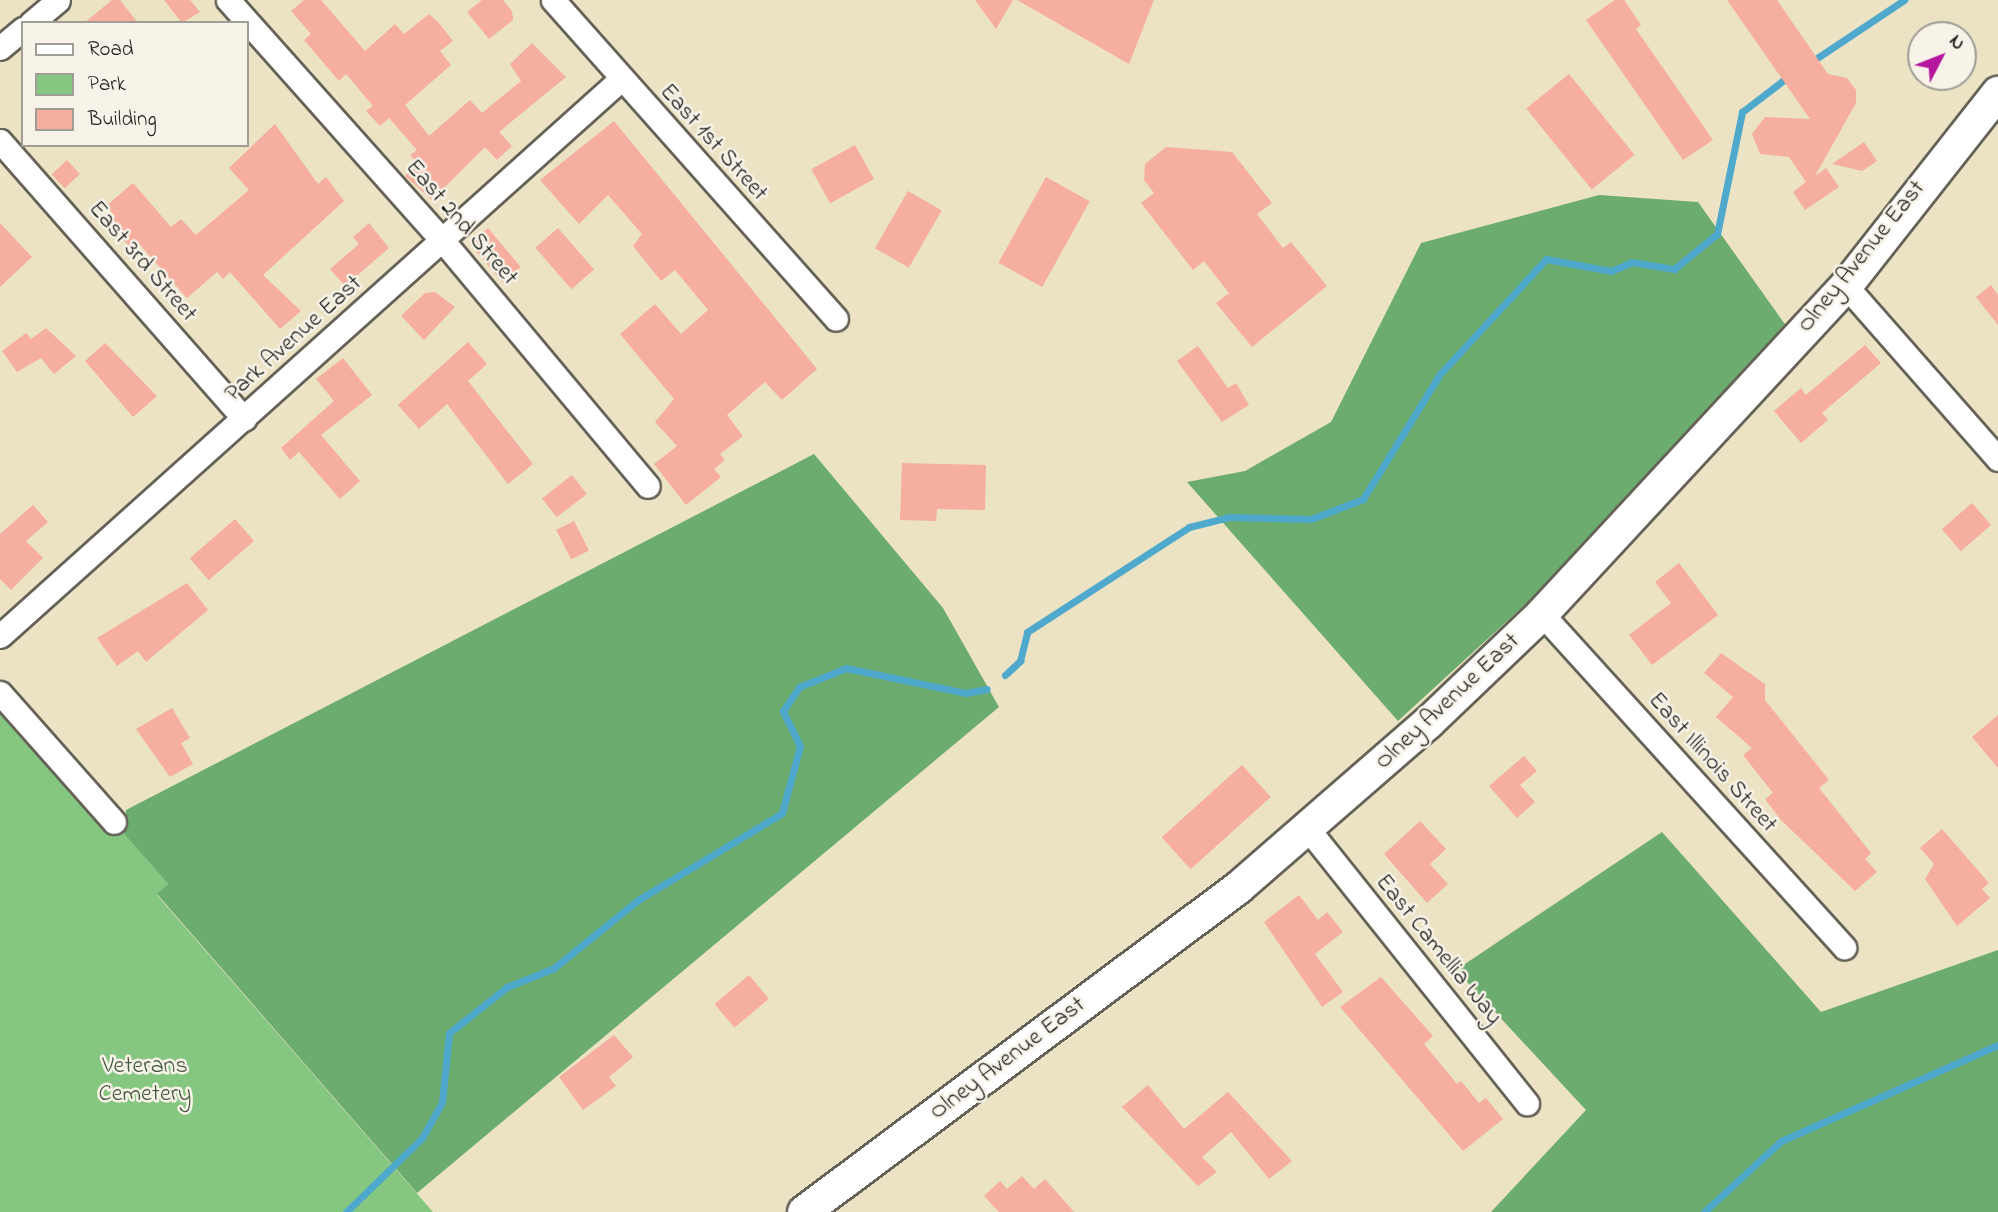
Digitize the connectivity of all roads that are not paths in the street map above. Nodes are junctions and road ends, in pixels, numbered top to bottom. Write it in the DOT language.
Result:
graph roads {
  1 [pos="58,0"];
  2 [pos="228,0"];
  3 [pos="553,0"];
  4 [pos="33,21"];
  5 [pos="247,21"];
  6 [pos="248,22"];
  7 [pos="21,31"];
  8 [pos="0,48"];
  9 [pos="621,79"];
  10 [pos="1998,93"];
  11 [pos="0,141"];
  12 [pos="443,241"];
  13 [pos="1846,286"];
  14 [pos="836,319"];
  15 [pos="244,419"];
  16 [pos="1998,459"];
  17 [pos="648,486"];
  18 [pos="1542,614"];
  19 [pos="0,636"];
  20 [pos="0,693"];
  21 [pos="114,822"];
  22 [pos="1308,830"];
  23 [pos="1844,947"];
  24 [pos="1527,1103"];
  25 [pos="804,1212"];
  1 -- 4 [label="street"];
  2 -- 5 [label="street, East 2nd Street"];
  3 -- 9 [label="street, East 1st Street"];
  6 -- 12 [label="street, East 2nd Street"];
  7 -- 8 [label="street"];
  9 -- 12 [label="street, Park Avenue East"];
  9 -- 14 [label="street, East 1st Street"];
  10 -- 13 [label="main road, Olney Avenue East"];
  11 -- 15 [label="street, East 3rd Street"];
  12 -- 15 [label="street, Park Avenue East"];
  12 -- 17 [label="street, East 2nd Street"];
  13 -- 16 [label="street"];
  13 -- 18 [label="main road, Olney Avenue East"];
  15 -- 19 [label="street, Park Avenue East"];
  18 -- 22 [label="main road, Olney Avenue East"];
  18 -- 23 [label="street, East Illinois Street"];
  20 -- 21 [label="street"];
  22 -- 24 [label="street, East Camellia Way"];
  22 -- 25 [label="main road, Olney Avenue East"];
}
